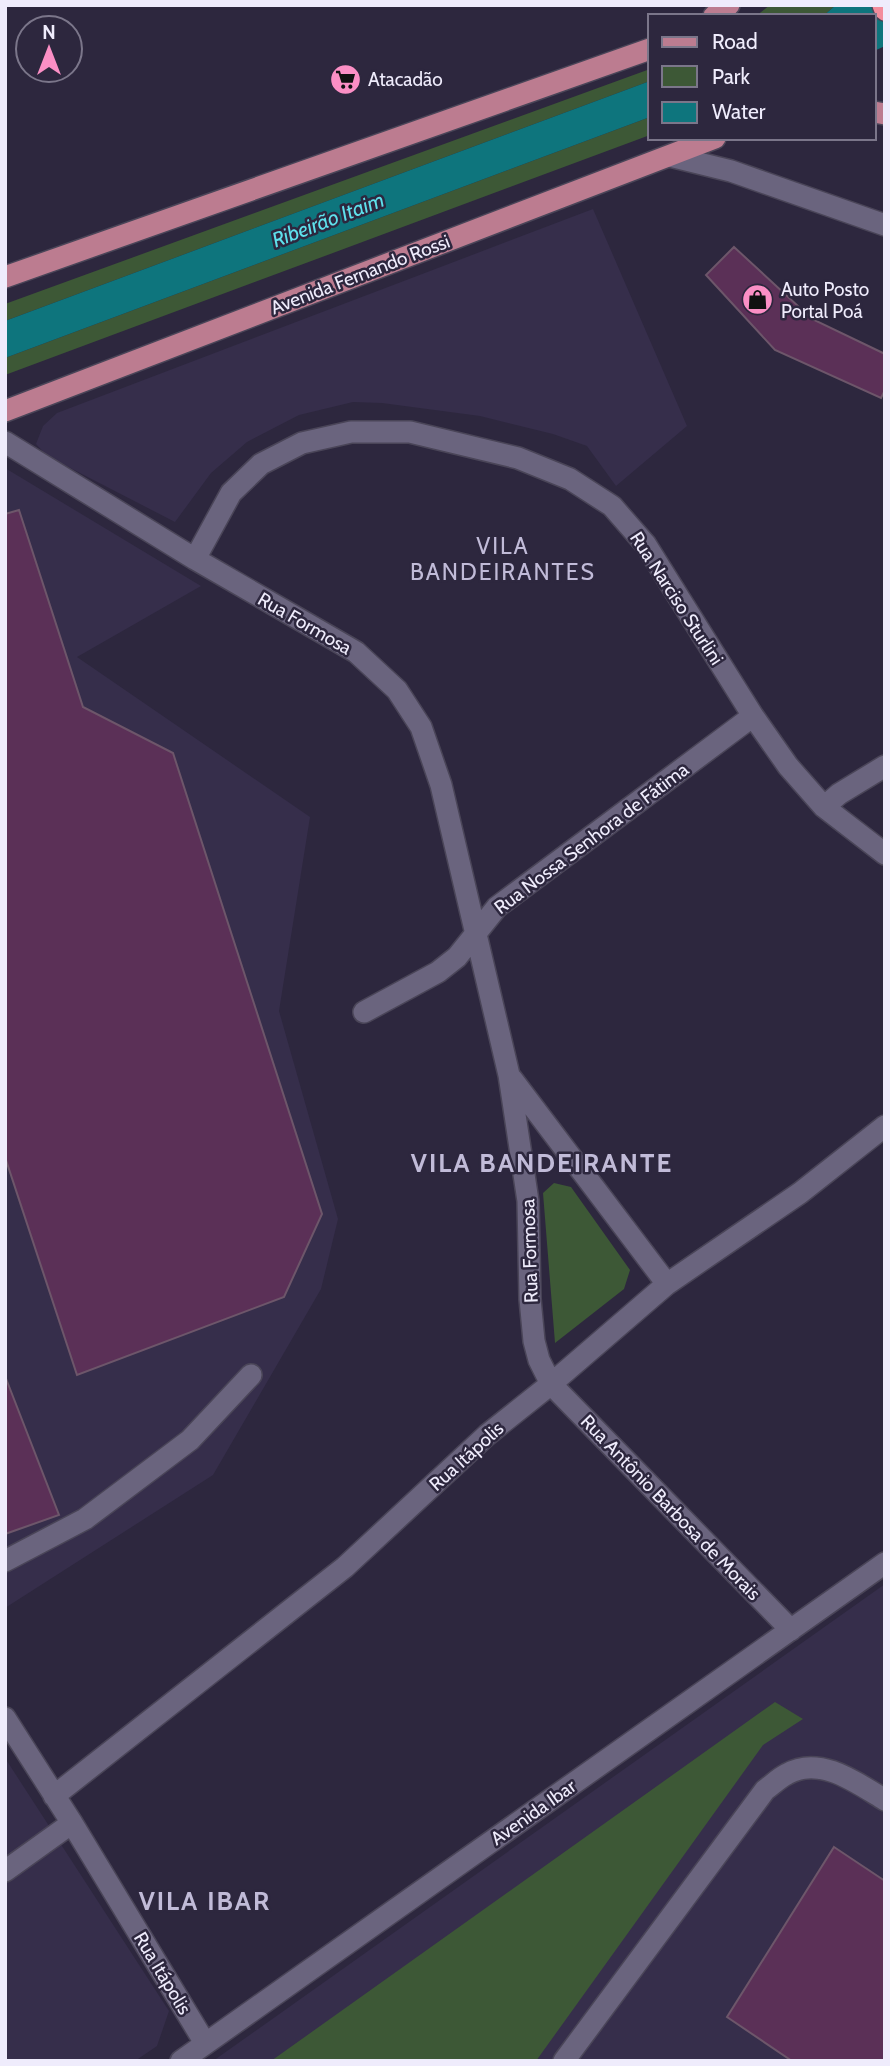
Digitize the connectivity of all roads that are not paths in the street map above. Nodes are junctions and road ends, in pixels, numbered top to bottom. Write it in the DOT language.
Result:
graph roads {
  1 [pos="648,50"];
  2 [pos="711,140"];
  3 [pos="670,156"];
  4 [pos="885,225"];
  5 [pos="5,277"];
  6 [pos="5,411"];
  7 [pos="5,442"];
  8 [pos="195,559"];
  9 [pos="753,716"];
  10 [pos="885,766"];
  11 [pos="824,807"];
  12 [pos="885,854"];
  13 [pos="474,933"];
  14 [pos="364,1012"];
  15 [pos="509,1074"];
  16 [pos="885,1126"];
  17 [pos="667,1284"];
  18 [pos="251,1375"];
  19 [pos="551,1384"];
  20 [pos="5,1561"];
  21 [pos="885,1563"];
  22 [pos="791,1630"];
  23 [pos="5,1718"];
  24 [pos="14,1753"];
  25 [pos="54,1796"];
  26 [pos="885,1800"];
  27 [pos="72,1823"];
  28 [pos="5,1871"];
  29 [pos="205,2043"];
  30 [pos="181,2061"];
  31 [pos="564,2061"];
  1 -- 5 [label="main road"];
  2 -- 3 [label="main road, Avenida Fernando Rossi"];
  3 -- 4 [label="street"];
  3 -- 6 [label="main road, Avenida Fernando Rossi"];
  7 -- 8 [label="street, Rua Formosa"];
  8 -- 9 [label="street, Rua Narciso Sturlini"];
  8 -- 13 [label="street, Rua Formosa"];
  9 -- 11 [label="street, Rua Narciso Sturlini"];
  9 -- 13 [label="street, Rua Nossa Senhora de Fátima"];
  10 -- 11 [label="street"];
  11 -- 12 [label="street, Rua Narciso Sturlini"];
  13 -- 14 [label="street, Rua Nossa Senhora de Fátima"];
  13 -- 15 [label="street, Rua Formosa"];
  15 -- 17 [label="street, Rua Formosa"];
  15 -- 19 [label="street, Rua Formosa"];
  16 -- 17 [label="street, Rua Itápolis"];
  17 -- 19 [label="street, Rua Itápolis"];
  18 -- 20 [label="street"];
  19 -- 22 [label="street, Rua Antônio Barbosa de Morais"];
  19 -- 25 [label="street, Rua Itápolis"];
  21 -- 22 [label="street, Avenida Ibar"];
  22 -- 29 [label="street, Avenida Ibar"];
  23 -- 24 [label="street, Rua Itápolis"];
  24 -- 25 [label="street, Rua Itápolis"];
  25 -- 27 [label="street, Rua Itápolis"];
  26 -- 31 [label="street"];
  27 -- 28 [label="street"];
  27 -- 29 [label="street, Rua Itápolis"];
  29 -- 30 [label="street, Avenida Ibar"];
}
